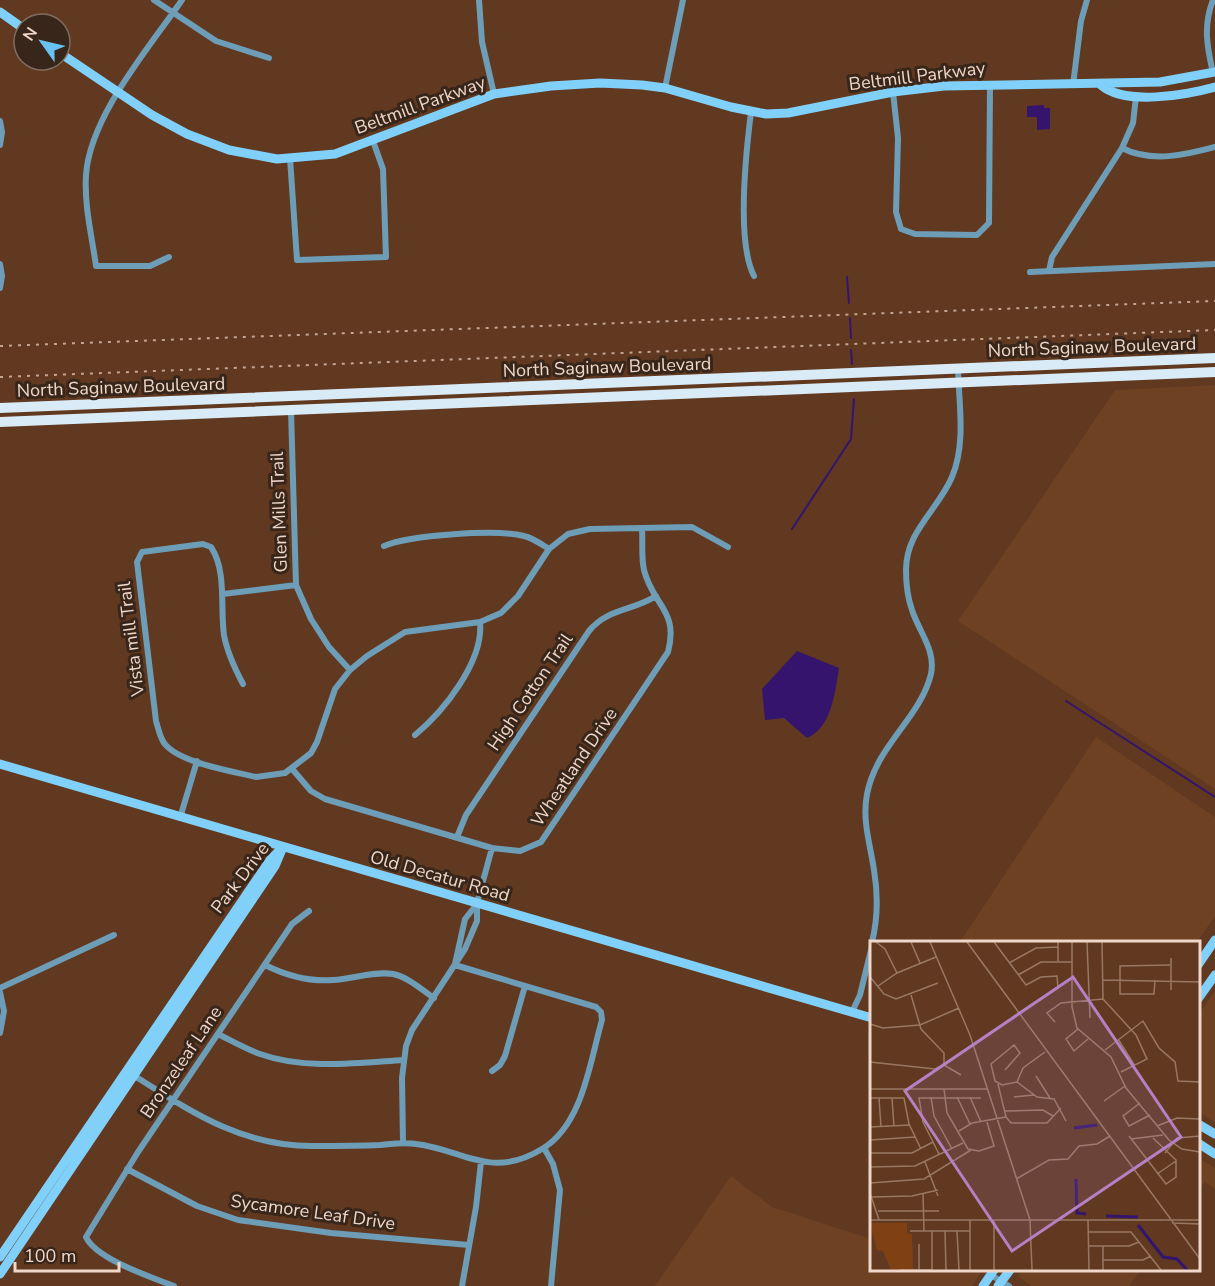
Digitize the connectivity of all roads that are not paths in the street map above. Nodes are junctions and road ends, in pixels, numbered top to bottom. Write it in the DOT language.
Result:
graph roads {
  1 [pos="154,0"];
  2 [pos="182,0"];
  3 [pos="479,0"];
  4 [pos="683,0"];
  5 [pos="1087,0"];
  6 [pos="1214,0"];
  7 [pos="173,13"];
  8 [pos="269,58"];
  9 [pos="72,61"];
  10 [pos="1214,74"];
  11 [pos="1145,82"];
  12 [pos="990,83"];
  13 [pos="1073,85"];
  14 [pos="1101,85"];
  15 [pos="1215,87"];
  16 [pos="664,88"];
  17 [pos="893,92"];
  18 [pos="119,93"];
  19 [pos="494,94"];
  20 [pos="1136,97"];
  21 [pos="751,112"];
  22 [pos="0,121"];
  23 [pos="373,141"];
  24 [pos="0,145"];
  25 [pos="1215,147"];
  26 [pos="1122,148"];
  27 [pos="290,158"];
  28 [pos="169,257"];
  29 [pos="0,264"];
  30 [pos="1215,264"];
  31 [pos="1049,271"];
  32 [pos="1030,272"];
  33 [pos="754,276"];
  34 [pos="0,288"];
  35 [pos="1215,358"];
  36 [pos="958,369"];
  37 [pos="1215,372"];
  38 [pos="958,382"];
  39 [pos="0,408"];
  40 [pos="291,410"];
  41 [pos="0,422"];
  42 [pos="642,528"];
  43 [pos="384,546"];
  44 [pos="728,547"];
  45 [pos="549,549"];
  46 [pos="296,585"];
  47 [pos="223,594"];
  48 [pos="656,596"];
  49 [pos="480,622"];
  50 [pos="350,670"];
  51 [pos="243,684"];
  52 [pos="415,735"];
  53 [pos="197,761"];
  54 [pos="0,764"];
  55 [pos="293,770"];
  56 [pos="180,818"];
  57 [pos="457,837"];
  58 [pos="283,847"];
  59 [pos="492,848"];
  60 [pos="477,903"];
  61 [pos="309,911"];
  62 [pos="114,935"];
  63 [pos="1215,940"];
  64 [pos="872,941"];
  65 [pos="870,952"];
  66 [pos="1200,962"];
  67 [pos="265,964"];
  68 [pos="1200,964"];
  69 [pos="455,965"];
  70 [pos="1215,974"];
  71 [pos="525,986"];
  72 [pos="0,990"];
  73 [pos="1200,996"];
  74 [pos="434,998"];
  75 [pos="852,1012"];
  76 [pos="870,1017"];
  77 [pos="0,1032"];
  78 [pos="218,1034"];
  79 [pos="403,1060"];
  80 [pos="492,1071"];
  81 [pos="131,1073"];
  82 [pos="172,1102"];
  83 [pos="1200,1125"];
  84 [pos="1215,1134"];
  85 [pos="404,1143"];
  86 [pos="1200,1144"];
  87 [pos="544,1148"];
  88 [pos="1215,1154"];
  89 [pos="481,1162"];
  90 [pos="127,1169"];
  91 [pos="469,1245"];
  92 [pos="0,1257"];
  93 [pos="993,1272"];
  94 [pos="0,1274"];
  95 [pos="1003,1284"];
  96 [pos="174,1286"];
  97 [pos="462,1286"];
  98 [pos="551,1286"];
  99 [pos="983,1286"];
  1 -- 7 [label="street"];
  2 -- 7 [label="street"];
  3 -- 19 [label="street"];
  4 -- 16 [label="street"];
  5 -- 13 [label="street"];
  6 -- 10 [label="street"];
  7 -- 8 [label="street"];
  7 -- 18 [label="street"];
  9 -- 18 [label="street, Beltmill Parkway"];
  10 -- 11 [label="street, Beltmill Parkway"];
  11 -- 14 [label="street, Beltmill Parkway"];
  11 -- 20 [label="street"];
  12 -- 13 [label="street, Beltmill Parkway"];
  12 -- 17 [label="street, Beltmill Parkway"];
  12 -- 17 [label="street"];
  13 -- 14 [label="street, Beltmill Parkway"];
  14 -- 20 [label="street, Beltmill Parkway"];
  15 -- 20 [label="street, Beltmill Parkway"];
  16 -- 19 [label="street, Beltmill Parkway"];
  16 -- 21 [label="street, Beltmill Parkway"];
  17 -- 21 [label="street, Beltmill Parkway"];
  18 -- 27 [label="street, Beltmill Parkway"];
  18 -- 28 [label="street"];
  19 -- 23 [label="street, Beltmill Parkway"];
  20 -- 26 [label="street"];
  21 -- 33 [label="street"];
  22 -- 24 [label="street"];
  23 -- 27 [label="street, Beltmill Parkway"];
  23 -- 27 [label="street"];
  25 -- 26 [label="street"];
  26 -- 31 [label="street"];
  29 -- 34 [label="street"];
  30 -- 31 [label="street"];
  31 -- 32 [label="street"];
  35 -- 36 [label="main road, North Saginaw Boulevard"];
  36 -- 38 [label="street"];
  36 -- 39 [label="main road, North Saginaw Boulevard"];
  37 -- 38 [label="main road, North Saginaw Boulevard"];
  38 -- 40 [label="main road, North Saginaw Boulevard"];
  38 -- 64 [label="street"];
  40 -- 41 [label="main road, North Saginaw Boulevard"];
  40 -- 46 [label="street, Glen Mills Trail"];
  42 -- 44 [label="street"];
  42 -- 45 [label="street"];
  42 -- 48 [label="street, Wheatland Drive"];
  43 -- 45 [label="street"];
  45 -- 49 [label="street"];
  46 -- 47 [label="street"];
  46 -- 50 [label="street, Glen Mills Trail"];
  47 -- 51 [label="street"];
  47 -- 53 [label="street, Vista mill Trail"];
  48 -- 57 [label="street, High Cotton Trail"];
  48 -- 59 [label="street, Wheatland Drive"];
  49 -- 50 [label="street"];
  49 -- 52 [label="street"];
  50 -- 55 [label="street"];
  53 -- 55 [label="street"];
  53 -- 56 [label="street"];
  54 -- 56 [label="street, Old Decatur Road"];
  55 -- 57 [label="street, Wheatland Drive"];
  56 -- 58 [label="street, Old Decatur Road"];
  57 -- 59 [label="street, Wheatland Drive"];
  58 -- 60 [label="street, Old Decatur Road"];
  58 -- 81 [label="street, Park Drive"];
  59 -- 60 [label="street"];
  60 -- 69 [label="street"];
  60 -- 69 [label="street"];
  60 -- 75 [label="street, Old Decatur Road"];
  61 -- 67 [label="street, Bronzeleaf Lane"];
  62 -- 72 [label="street"];
  63 -- 66 [label="street"];
  65 -- 75 [label="street"];
  67 -- 74 [label="street"];
  67 -- 78 [label="street, Bronzeleaf Lane"];
  68 -- 70 [label="street"];
  69 -- 71 [label="street"];
  69 -- 74 [label="street"];
  70 -- 73 [label="street"];
  71 -- 80 [label="street"];
  71 -- 87 [label="street"];
  72 -- 77 [label="street"];
  74 -- 79 [label="street"];
  75 -- 76 [label="street, Old Decatur Road"];
  78 -- 79 [label="street"];
  78 -- 82 [label="street, Bronzeleaf Lane"];
  79 -- 85 [label="street"];
  81 -- 82 [label="street"];
  81 -- 92 [label="street, Park Drive"];
  81 -- 94 [label="street, Park Drive"];
  82 -- 85 [label="street"];
  82 -- 90 [label="street, Bronzeleaf Lane"];
  83 -- 84 [label="street"];
  85 -- 89 [label="street"];
  86 -- 88 [label="street"];
  87 -- 89 [label="street"];
  87 -- 98 [label="street"];
  89 -- 91 [label="street"];
  90 -- 91 [label="street, Sycamore Leaf Drive"];
  90 -- 96 [label="street, Bronzeleaf Lane"];
  91 -- 97 [label="street"];
  93 -- 95 [label="street"];
  93 -- 99 [label="street"];
}
